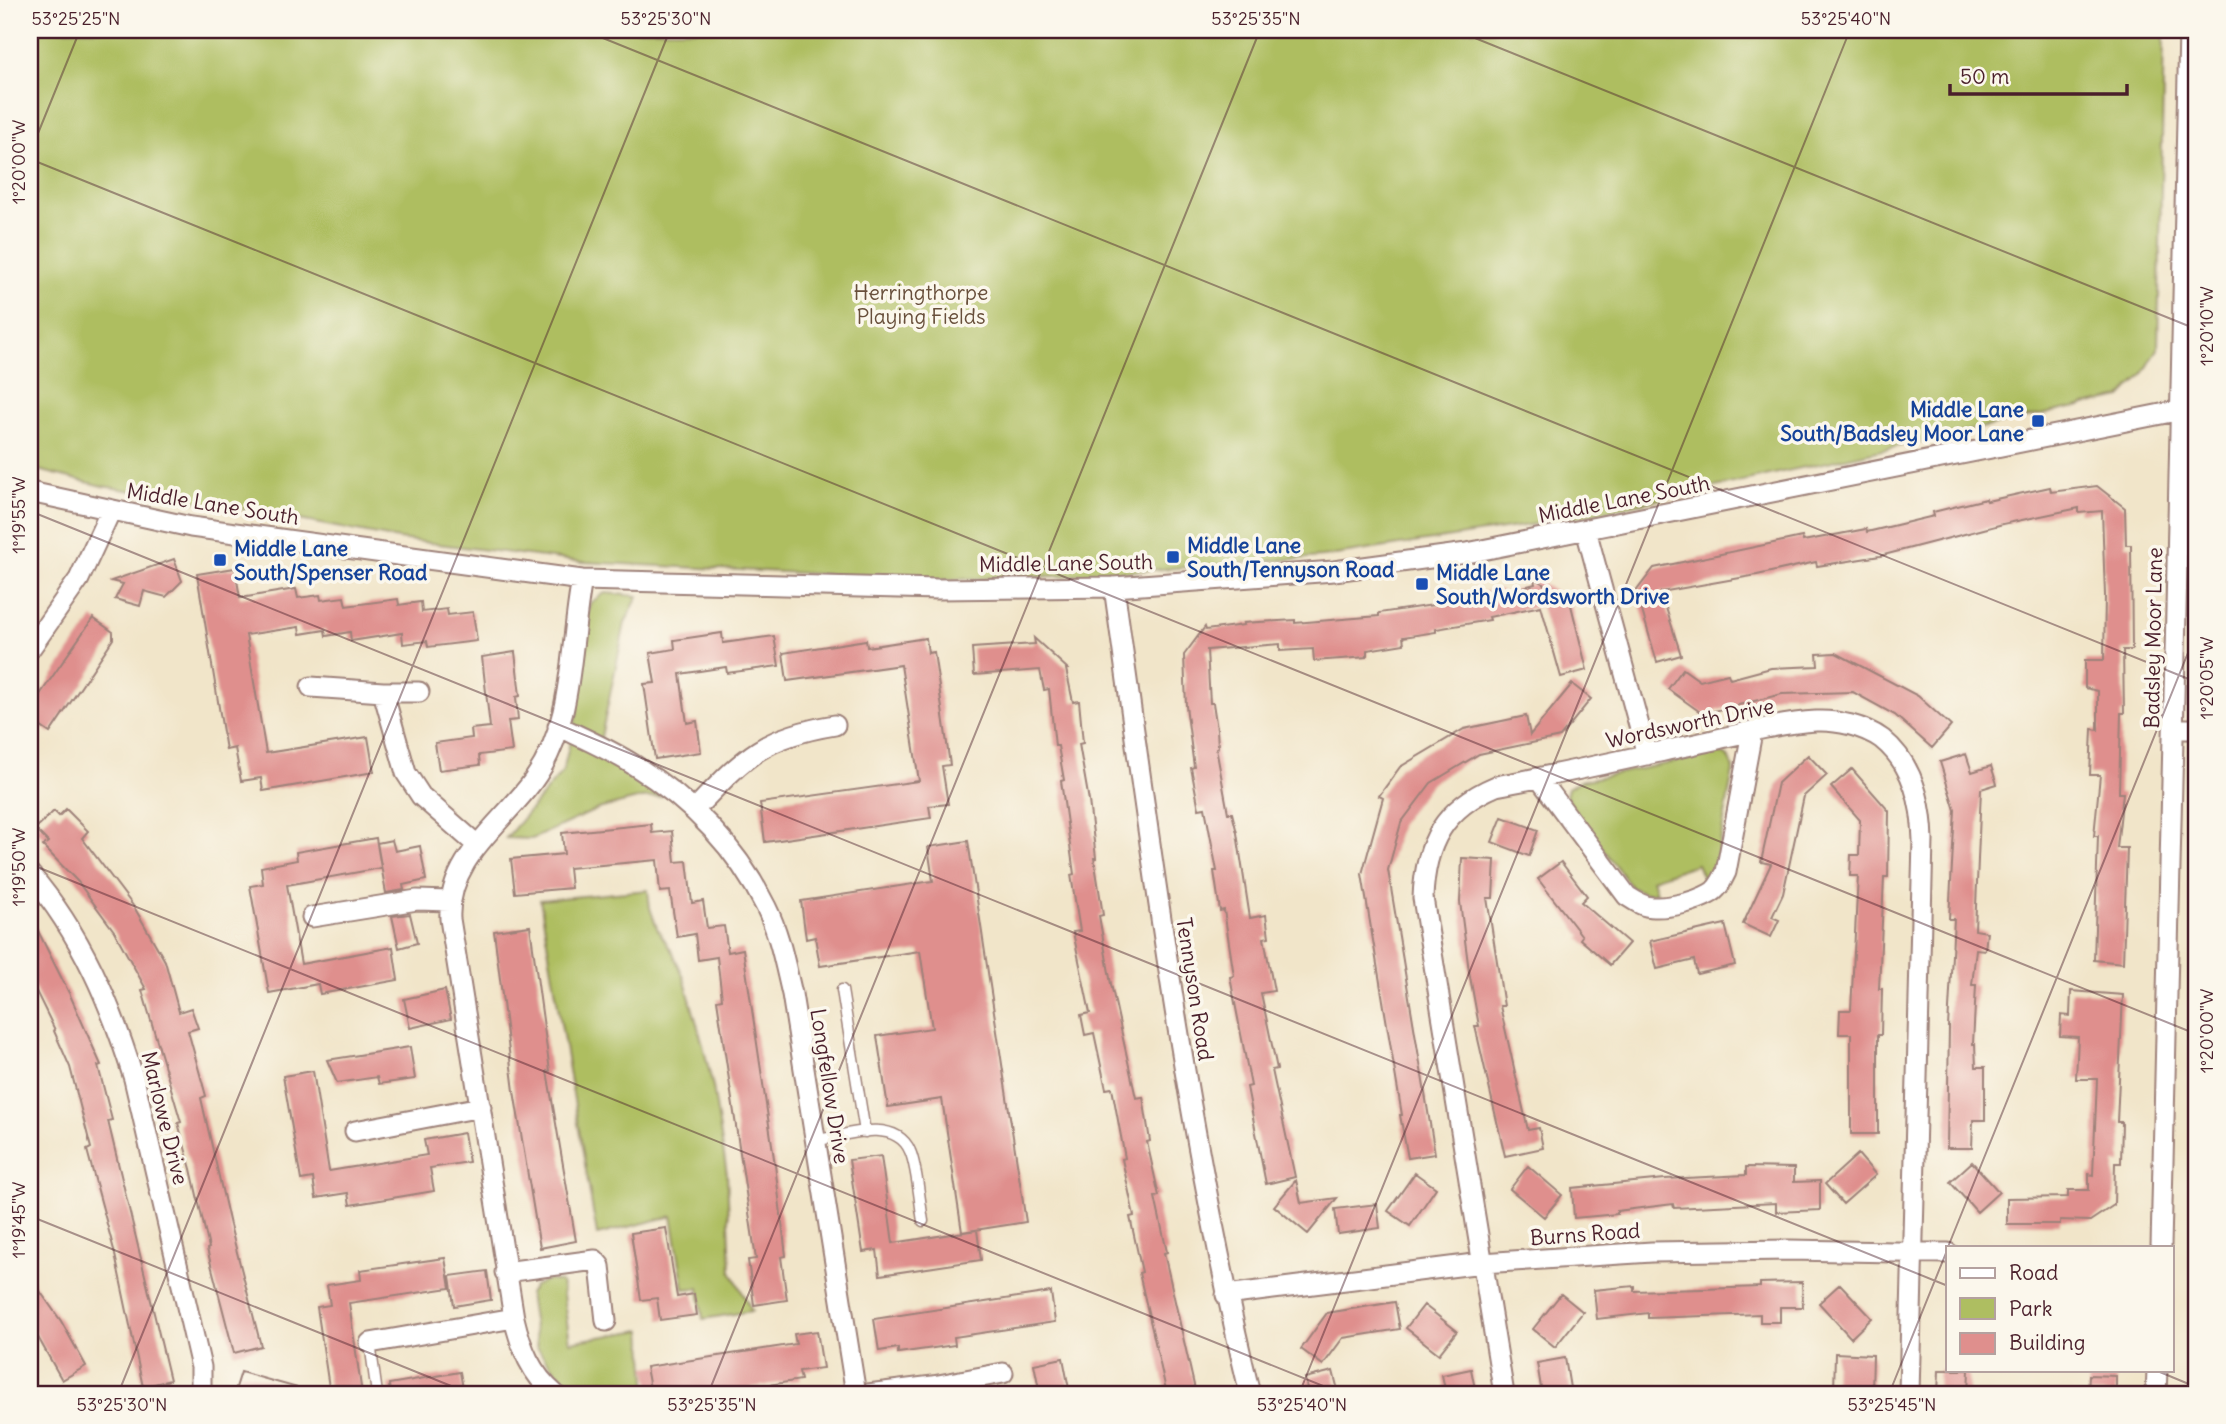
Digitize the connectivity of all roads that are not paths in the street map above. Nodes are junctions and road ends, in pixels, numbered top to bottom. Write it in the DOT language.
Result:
graph roads {
  1 [pos="2189,30"];
  2 [pos="2187,408"];
  3 [pos="30,492"];
  4 [pos="111,510"];
  5 [pos="2187,528"];
  6 [pos="1586,530"];
  7 [pos="582,580"];
  8 [pos="1114,587"];
  9 [pos="30,649"];
  10 [pos="311,687"];
  11 [pos="383,692"];
  12 [pos="419,692"];
  13 [pos="835,724"];
  14 [pos="558,726"];
  15 [pos="2175,729"];
  16 [pos="2196,729"];
  17 [pos="1752,732"];
  18 [pos="1647,755"];
  19 [pos="1539,778"];
  20 [pos="694,810"];
  21 [pos="477,845"];
  22 [pos="30,874"];
  23 [pos="449,901"];
  24 [pos="312,916"];
  25 [pos="842,990"];
  26 [pos="481,1107"];
  27 [pos="355,1131"];
  28 [pos="865,1132"];
  29 [pos="815,1141"];
  30 [pos="923,1221"];
  31 [pos="2161,1246"];
  32 [pos="1914,1251"];
  33 [pos="1946,1253"];
  34 [pos="1482,1263"];
  35 [pos="505,1272"];
  36 [pos="1226,1295"];
  37 [pos="514,1318"];
  38 [pos="606,1321"];
  39 [pos="370,1343"];
  40 [pos="2157,1372"];
  41 [pos="1003,1373"];
  42 [pos="933,1390"];
  43 [pos="201,1394"];
  44 [pos="377,1394"];
  45 [pos="555,1394"];
  46 [pos="856,1394"];
  47 [pos="868,1394"];
  48 [pos="1250,1394"];
  49 [pos="1504,1394"];
  50 [pos="1909,1394"];
  51 [pos="2156,1394"];
  1 -- 2 [label="street, Badsley Moor Lane"];
  2 -- 5 [label="street, Badsley Moor Lane"];
  2 -- 6 [label="street, Middle Lane South"];
  3 -- 4 [label="street, Middle Lane South"];
  4 -- 7 [label="street, Middle Lane South"];
  4 -- 9 [label="street"];
  5 -- 15 [label="street, Badsley Moor Lane"];
  6 -- 8 [label="street, Middle Lane South"];
  6 -- 18 [label="street"];
  7 -- 8 [label="street, Middle Lane South"];
  7 -- 14 [label="street"];
  8 -- 36 [label="street, Tennyson Road"];
  10 -- 11 [label="street"];
  11 -- 12 [label="street"];
  11 -- 21 [label="street"];
  13 -- 20 [label="street"];
  14 -- 20 [label="street, Longfellow Drive"];
  14 -- 21 [label="street"];
  15 -- 16 [label="street"];
  15 -- 31 [label="street, Badsley Moor Lane"];
  17 -- 18 [label="street, Wordsworth Drive"];
  17 -- 19 [label="street"];
  17 -- 32 [label="street, Wordsworth Drive"];
  18 -- 19 [label="street, Wordsworth Drive"];
  19 -- 34 [label="street, Wordsworth Drive"];
  20 -- 29 [label="street, Longfellow Drive"];
  21 -- 23 [label="street"];
  22 -- 43 [label="street, Marlowe Drive"];
  23 -- 24 [label="street"];
  23 -- 26 [label="street"];
  25 -- 28 [label="lane"];
  26 -- 27 [label="street"];
  26 -- 35 [label="street"];
  28 -- 29 [label="lane"];
  28 -- 30 [label="lane"];
  29 -- 46 [label="street, Longfellow Drive"];
  32 -- 33 [label="street, Burns Road"];
  32 -- 34 [label="street, Burns Road"];
  32 -- 50 [label="street, Wordsworth Drive"];
  34 -- 36 [label="street, Burns Road"];
  34 -- 49 [label="street, Wordsworth Drive"];
  35 -- 37 [label="street"];
  35 -- 38 [label="street"];
  36 -- 48 [label="street, Tennyson Road"];
  37 -- 39 [label="street"];
  37 -- 45 [label="street"];
  39 -- 44 [label="lane"];
  40 -- 51 [label="street"];
  41 -- 42 [label="street"];
  42 -- 47 [label="street"];
}
